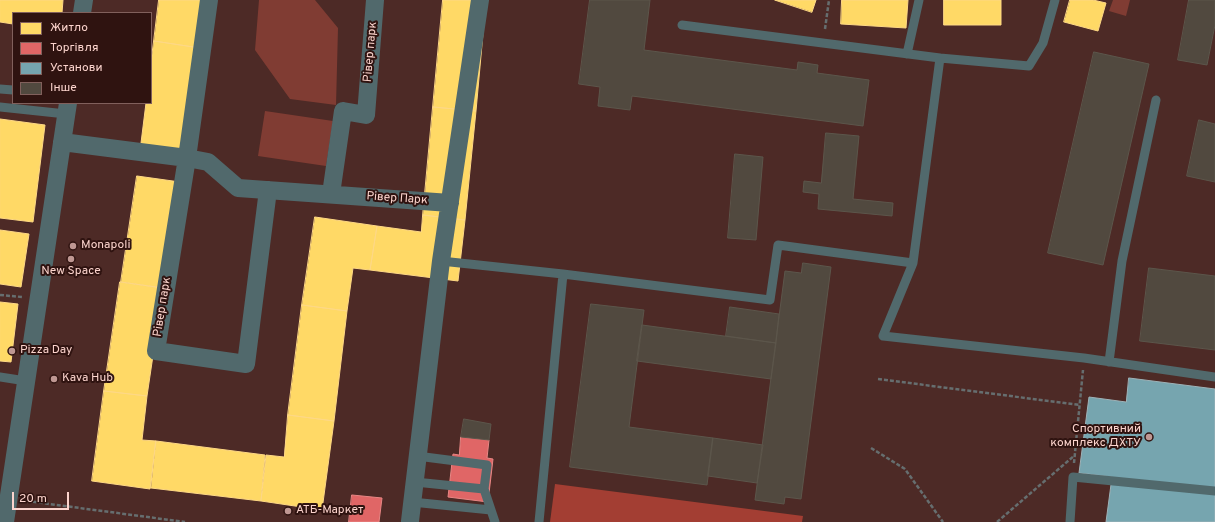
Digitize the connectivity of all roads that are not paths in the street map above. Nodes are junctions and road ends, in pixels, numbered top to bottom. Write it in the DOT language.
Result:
graph roads {
  1 [pos="84,0"];
  2 [pos="209,0"];
  3 [pos="375,0"];
  4 [pos="480,0"];
  5 [pos="919,0"];
  6 [pos="1055,0"];
  7 [pos="82,12"];
  8 [pos="682,25"];
  9 [pos="907,54"];
  10 [pos="940,58"];
  11 [pos="0,89"];
  12 [pos="12,90"];
  13 [pos="1156,100"];
  14 [pos="0,107"];
  15 [pos="67,108"];
  16 [pos="62,142"];
  17 [pos="187,158"];
  18 [pos="268,190"];
  19 [pos="337,195"];
  20 [pos="450,203"];
  21 [pos="441,261"];
  22 [pos="913,263"];
  23 [pos="563,274"];
  24 [pos="1109,362"];
  25 [pos="0,377"];
  26 [pos="1215,377"];
  27 [pos="26,381"];
  28 [pos="417,456"];
  29 [pos="414,482"];
  30 [pos="484,489"];
  31 [pos="1215,491"];
  32 [pos="412,502"];
  33 [pos="491,510"];
  34 [pos="5,522"];
  35 [pos="414,522"];
  36 [pos="495,522"];
  37 [pos="538,522"];
  38 [pos="1070,522"];
  1 -- 7 [label="street"];
  2 -- 17 [label="street, Рівер парк"];
  3 -- 19 [label="street, Рівер парк"];
  4 -- 20 [label="street"];
  5 -- 9 [label="lane"];
  6 -- 10 [label="lane"];
  8 -- 9 [label="lane"];
  9 -- 10 [label="lane"];
  10 -- 22 [label="lane"];
  11 -- 12 [label="lane"];
  13 -- 24 [label="lane"];
  14 -- 15 [label="lane"];
  15 -- 16 [label="street"];
  16 -- 17 [label="street, Рівер Парк"];
  16 -- 27 [label="street"];
  17 -- 18 [label="street, Рівер Парк"];
  17 -- 18 [label="street, Рівер парк"];
  18 -- 19 [label="street, Рівер Парк"];
  19 -- 20 [label="street, Рівер Парк"];
  20 -- 21 [label="street"];
  21 -- 23 [label="lane"];
  21 -- 28 [label="street"];
  22 -- 23 [label="lane"];
  22 -- 24 [label="lane"];
  23 -- 37 [label="lane"];
  24 -- 26 [label="lane"];
  25 -- 27 [label="lane"];
  27 -- 34 [label="street"];
  28 -- 29 [label="street"];
  28 -- 30 [label="lane"];
  29 -- 30 [label="lane"];
  29 -- 32 [label="street"];
  30 -- 33 [label="lane"];
  31 -- 38 [label="lane"];
  32 -- 33 [label="lane"];
  32 -- 35 [label="street"];
  33 -- 36 [label="lane"];
}
